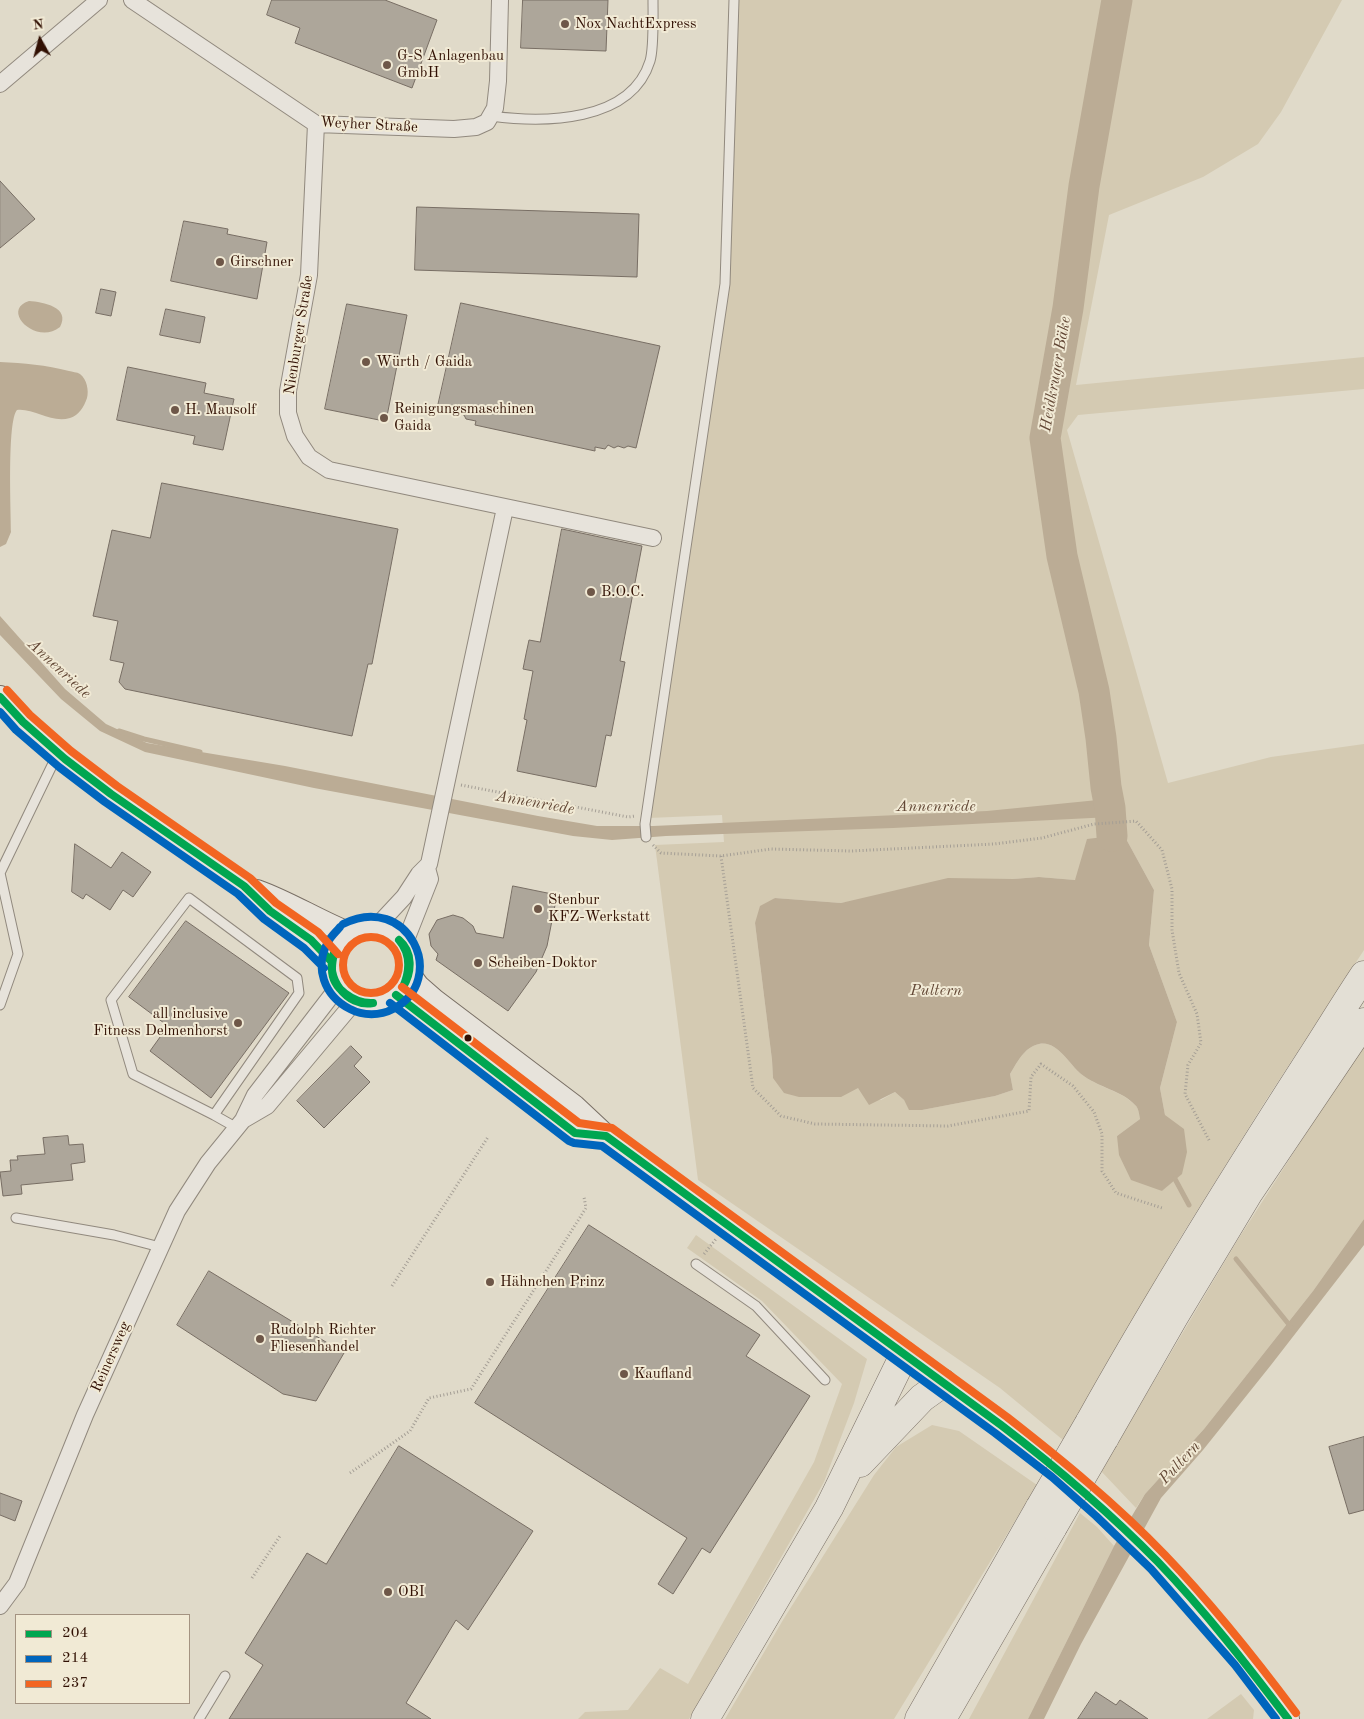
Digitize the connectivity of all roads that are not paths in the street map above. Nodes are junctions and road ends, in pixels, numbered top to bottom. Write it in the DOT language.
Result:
graph roads {
  1 [pos="99,0"];
  2 [pos="132,0"];
  3 [pos="500,0"];
  4 [pos="653,0"];
  5 [pos="734,0"];
  6 [pos="0,84"];
  7 [pos="491,116"];
  8 [pos="316,124"];
  9 [pos="505,508"];
  10 [pos="653,538"];
  11 [pos="0,696"];
  12 [pos="58,753"];
  13 [pos="646,838"];
  14 [pos="427,868"];
  15 [pos="244,886"];
  16 [pos="377,926"];
  17 [pos="348,933"];
  18 [pos="404,945"];
  19 [pos="331,961"];
  20 [pos="409,974"];
  21 [pos="1364,975"];
  22 [pos="338,987"];
  23 [pos="396,995"];
  24 [pos="355,1001"];
  25 [pos="0,1005"];
  26 [pos="1364,1022"];
  27 [pos="214,1115"];
  28 [pos="240,1124"];
  29 [pos="606,1136"];
  30 [pos="16,1218"];
  31 [pos="160,1247"];
  32 [pos="696,1264"];
  33 [pos="904,1355"];
  34 [pos="825,1380"];
  35 [pos="943,1382"];
  36 [pos="1096,1431"];
  37 [pos="842,1482"];
  38 [pos="1046,1517"];
  39 [pos="0,1606"];
  40 [pos="226,1676"];
  41 [pos="199,1719"];
  42 [pos="705,1719"];
  43 [pos="919,1719"];
  44 [pos="942,1719"];
  45 [pos="1288,1719"];
  1 -- 6 [label="street"];
  2 -- 8 [label="street, Weyher Straße"];
  3 -- 7 [label="street"];
  4 -- 7 [label="lane"];
  5 -- 13 [label="lane"];
  7 -- 8 [label="street, Weyher Straße"];
  8 -- 9 [label="street, Nienburger Straße"];
  9 -- 10 [label="street, Nienburger Straße"];
  9 -- 14 [label="street"];
  11 -- 12 [label="main road"];
  12 -- 15 [label="main road"];
  12 -- 25 [label="lane"];
  14 -- 16 [label="street"];
  14 -- 18 [label="street"];
  15 -- 17 [label="main road"];
  15 -- 19 [label="main road"];
  16 -- 17 [label="main road"];
  16 -- 18 [label="main road"];
  17 -- 19 [label="main road"];
  18 -- 20 [label="main road"];
  19 -- 22 [label="main road"];
  20 -- 23 [label="main road"];
  20 -- 29 [label="main road"];
  21 -- 36 [label="highway"];
  22 -- 24 [label="main road"];
  22 -- 28 [label="street, Reinersweg"];
  23 -- 24 [label="main road"];
  23 -- 29 [label="main road"];
  24 -- 28 [label="street, Reinersweg"];
  26 -- 36 [label="highway"];
  27 -- 27 [label="lane"];
  27 -- 28 [label="lane"];
  28 -- 31 [label="street, Reinersweg"];
  29 -- 33 [label="main road"];
  30 -- 31 [label="lane"];
  31 -- 39 [label="street, Reinersweg"];
  32 -- 34 [label="lane"];
  33 -- 35 [label="main road"];
  33 -- 37 [label="highway"];
  35 -- 37 [label="highway"];
  35 -- 45 [label="main road"];
  36 -- 38 [label="highway, bridge"];
  37 -- 42 [label="highway"];
  38 -- 43 [label="highway"];
  38 -- 44 [label="highway"];
  40 -- 41 [label="lane"];
}
